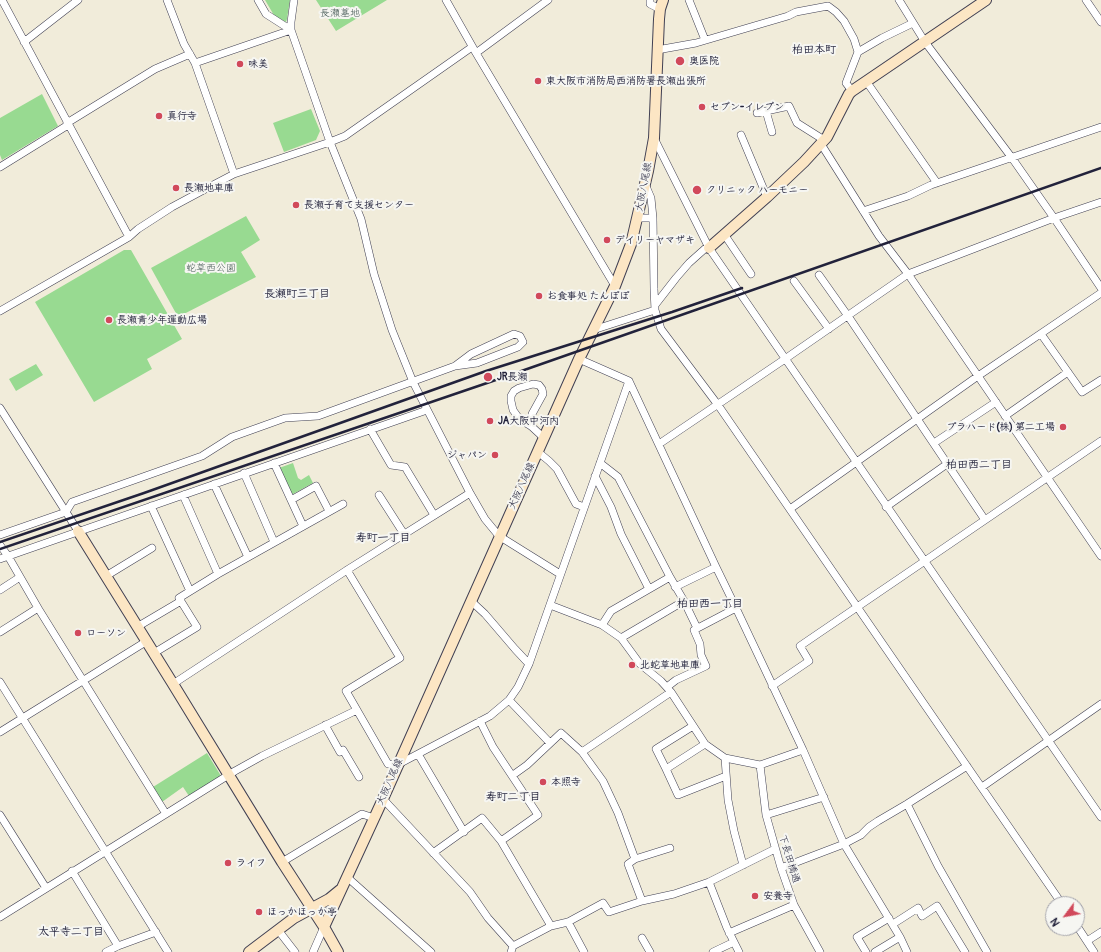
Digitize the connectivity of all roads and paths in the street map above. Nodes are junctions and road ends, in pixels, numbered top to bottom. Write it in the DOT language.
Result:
graph roads {
  1 [pos="1,0"];
  2 [pos="78,0"];
  3 [pos="167,0"];
  4 [pos="258,0"];
  5 [pos="294,0"];
  6 [pos="446,0"];
  7 [pos="548,0"];
  8 [pos="650,0"];
  9 [pos="689,0"];
  10 [pos="899,0"];
  11 [pos="986,0"];
  12 [pos="1086,0"];
  13 [pos="828,3"];
  14 [pos="662,4"];
  15 [pos="1101,22"];
  16 [pos="913,23"];
  17 [pos="291,30"];
  18 [pos="705,40"];
  19 [pos="24,42"];
  20 [pos="925,42"];
  21 [pos="474,50"];
  22 [pos="657,50"];
  23 [pos="858,52"];
  24 [pos="190,54"];
  25 [pos="196,62"];
  26 [pos="866,81"];
  27 [pos="852,91"];
  28 [pos="766,111"];
  29 [pos="757,113"];
  30 [pos="67,124"];
  31 [pos="1101,127"];
  32 [pos="772,132"];
  33 [pos="741,136"];
  34 [pos="654,138"];
  35 [pos="330,142"];
  36 [pos="822,142"];
  37 [pos="1012,158"];
  38 [pos="0,167"];
  39 [pos="234,174"];
  40 [pos="937,183"];
  41 [pos="645,184"];
  42 [pos="767,197"];
  43 [pos="1101,202"];
  44 [pos="863,211"];
  45 [pos="638,218"];
  46 [pos="653,218"];
  47 [pos="1054,218"];
  48 [pos="724,234"];
  49 [pos="129,238"];
  50 [pos="708,247"];
  51 [pos="751,274"];
  52 [pos="908,274"];
  53 [pos="819,275"];
  54 [pos="794,281"];
  55 [pos="614,286"];
  56 [pos="1101,288"];
  57 [pos="1101,293"];
  58 [pos="655,308"];
  59 [pos="0,311"];
  60 [pos="848,316"];
  61 [pos="829,329"];
  62 [pos="593,330"];
  63 [pos="1041,334"];
  64 [pos="579,359"];
  65 [pos="785,359"];
  66 [pos="455,366"];
  67 [pos="1068,372"];
  68 [pos="978,376"];
  69 [pos="1101,380"];
  70 [pos="629,381"];
  71 [pos="413,382"];
  72 [pos="996,402"];
  73 [pos="718,404"];
  74 [pos="0,408"];
  75 [pos="427,410"];
  76 [pos="1005,416"];
  77 [pos="917,419"];
  78 [pos="531,426"];
  79 [pos="370,429"];
  80 [pos="544,438"];
  81 [pos="1101,441"];
  82 [pos="934,443"];
  83 [pos="659,444"];
  84 [pos="538,452"];
  85 [pos="856,462"];
  86 [pos="274,463"];
  87 [pos="600,463"];
  88 [pos="946,464"];
  89 [pos="244,473"];
  90 [pos="595,476"];
  91 [pos="1047,478"];
  92 [pos="214,484"];
  93 [pos="470,493"];
  94 [pos="182,495"];
  95 [pos="379,495"];
  96 [pos="291,500"];
  97 [pos="343,504"];
  98 [pos="151,506"];
  99 [pos="886,506"];
  100 [pos="584,507"];
  101 [pos="790,509"];
  102 [pos="330,511"];
  103 [pos="66,512"];
  104 [pos="434,516"];
  105 [pos="985,520"];
  106 [pos="303,526"];
  107 [pos="78,531"];
  108 [pos="404,534"];
  109 [pos="0,535"];
  110 [pos="499,536"];
  111 [pos="274,542"];
  112 [pos="0,545"];
  113 [pos="152,548"];
  114 [pos="8,556"];
  115 [pos="1101,556"];
  116 [pos="248,557"];
  117 [pos="0,559"];
  118 [pos="925,562"];
  119 [pos="716,568"];
  120 [pos="347,570"];
  121 [pos="218,574"];
  122 [pos="560,574"];
  123 [pos="106,576"];
  124 [pos="20,577"];
  125 [pos="670,577"];
  126 [pos="675,587"];
  127 [pos="649,589"];
  128 [pos="0,590"];
  129 [pos="190,591"];
  130 [pos="181,601"];
  131 [pos="471,601"];
  132 [pos="684,601"];
  133 [pos="550,605"];
  134 [pos="38,608"];
  135 [pos="736,608"];
  136 [pos="857,608"];
  137 [pos="602,625"];
  138 [pos="138,627"];
  139 [pos="697,628"];
  140 [pos="0,632"];
  141 [pos="621,638"];
  142 [pos="147,641"];
  143 [pos="154,653"];
  144 [pos="529,664"];
  145 [pos="84,680"];
  146 [pos="0,682"];
  147 [pos="173,684"];
  148 [pos="772,686"];
  149 [pos="669,690"];
  150 [pos="508,700"];
  151 [pos="1101,704"];
  152 [pos="357,710"];
  153 [pos="23,718"];
  154 [pos="480,721"];
  155 [pos="325,725"];
  156 [pos="693,726"];
  157 [pos="0,732"];
  158 [pos="1049,741"];
  159 [pos="550,743"];
  160 [pos="704,744"];
  161 [pos="803,750"];
  162 [pos="582,752"];
  163 [pos="418,754"];
  164 [pos="725,758"];
  165 [pos="397,765"];
  166 [pos="760,765"];
  167 [pos="966,766"];
  168 [pos="666,769"];
  169 [pos="228,775"];
  170 [pos="513,775"];
  171 [pos="726,776"];
  172 [pos="359,777"];
  173 [pos="982,787"];
  174 [pos="824,797"];
  175 [pos="383,799"];
  176 [pos="907,804"];
  177 [pos="166,814"];
  178 [pos="766,815"];
  179 [pos="1101,817"];
  180 [pos="1,818"];
  181 [pos="374,818"];
  182 [pos="464,832"];
  183 [pos="501,841"];
  184 [pos="844,844"];
  185 [pos="670,848"];
  186 [pos="775,849"];
  187 [pos="105,851"];
  188 [pos="434,853"];
  189 [pos="635,859"];
  190 [pos="282,862"];
  191 [pos="743,865"];
  192 [pos="781,868"];
  193 [pos="72,871"];
  194 [pos="347,877"];
  195 [pos="709,882"];
  196 [pos="46,888"];
  197 [pos="341,890"];
  198 [pos="1057,896"];
  199 [pos="642,901"];
  200 [pos="794,905"];
  201 [pos="312,908"];
  202 [pos="0,917"];
  203 [pos="891,921"];
  204 [pos="568,922"];
  205 [pos="551,926"];
  206 [pos="324,927"];
  207 [pos="278,930"];
  208 [pos="156,932"];
  209 [pos="1101,932"];
  210 [pos="730,933"];
  211 [pos="1084,936"];
  212 [pos="900,937"];
  213 [pos="642,938"];
  214 [pos="1087,941"];
  215 [pos="734,942"];
  216 [pos="118,946"];
  217 [pos="512,949"];
  218 [pos="107,952"];
  219 [pos="168,952"];
  220 [pos="249,952"];
  221 [pos="294,952"];
  222 [pos="313,952"];
  223 [pos="338,952"];
  224 [pos="431,952"];
  225 [pos="584,952"];
  226 [pos="650,952"];
  227 [pos="713,952"];
  228 [pos="739,952"];
  229 [pos="820,952"];
  230 [pos="866,952"];
  231 [pos="876,952"];
  232 [pos="907,952"];
  233 [pos="965,952"];
  234 [pos="987,952"];
  235 [pos="1094,952"];
  1 -- 19 [label="street"];
  2 -- 19 [label="street"];
  3 -- 24 [label="street"];
  4 -- 17 [label="street"];
  5 -- 17 [label="street"];
  6 -- 21 [label="street"];
  7 -- 21 [label="street"];
  8 -- 14 [label="street"];
  9 -- 18 [label="street"];
  10 -- 16 [label="street"];
  11 -- 20 [label="main road"];
  12 -- 15 [label="street"];
  13 -- 18 [label="street"];
  13 -- 23 [label="street"];
  14 -- 22 [label="main road, 大阪八尾線"];
  16 -- 20 [label="street"];
  16 -- 23 [label="street"];
  17 -- 25 [label="street"];
  17 -- 35 [label="street"];
  18 -- 22 [label="street"];
  19 -- 30 [label="street"];
  20 -- 26 [label="main road"];
  20 -- 37 [label="street"];
  21 -- 35 [label="street"];
  21 -- 55 [label="street"];
  22 -- 34 [label="main road, 大阪八尾線"];
  23 -- 27 [label="street"];
  24 -- 25 [label="street"];
  24 -- 30 [label="street"];
  25 -- 39 [label="street"];
  26 -- 27 [label="main road"];
  26 -- 40 [label="street"];
  27 -- 36 [label="main road"];
  28 -- 29 [label="street"];
  28 -- 32 [label="street"];
  28 -- 36 [label="street"];
  30 -- 38 [label="street"];
  30 -- 49 [label="street"];
  31 -- 37 [label="street"];
  33 -- 42 [label="street"];
  34 -- 41 [label="main road, 大阪八尾線"];
  34 -- 50 [label="street"];
  35 -- 39 [label="street"];
  35 -- 71 [label="street"];
  36 -- 42 [label="main road"];
  36 -- 44 [label="street"];
  37 -- 40 [label="street"];
  37 -- 47 [label="street"];
  39 -- 49 [label="street"];
  40 -- 44 [label="street"];
  41 -- 45 [label="main road, 大阪八尾線"];
  41 -- 46 [label="street"];
  42 -- 48 [label="main road"];
  43 -- 47 [label="street"];
  44 -- 52 [label="street"];
  45 -- 46 [label="street"];
  45 -- 55 [label="main road, 大阪八尾線"];
  46 -- 58 [label="street"];
  47 -- 52 [label="street"];
  47 -- 56 [label="street"];
  48 -- 50 [label="main road"];
  48 -- 51 [label="street"];
  49 -- 59 [label="street"];
  50 -- 58 [label="street"];
  50 -- 65 [label="street"];
  52 -- 60 [label="street"];
  52 -- 68 [label="street"];
  53 -- 60 [label="street"];
  54 -- 61 [label="street"];
  55 -- 62 [label="main road, 大阪八尾線"];
  57 -- 63 [label="street"];
  58 -- 62 [label="street"];
  58 -- 73 [label="street"];
  60 -- 61 [label="street"];
  60 -- 77 [label="street"];
  61 -- 65 [label="street"];
  62 -- 64 [label="main road, 大阪八尾線"];
  63 -- 67 [label="street"];
  63 -- 68 [label="street"];
  64 -- 70 [label="street"];
  64 -- 80 [label="main road, 大阪八尾線"];
  65 -- 73 [label="street"];
  65 -- 85 [label="street"];
  66 -- 66 [label="street"];
  66 -- 71 [label="street"];
  67 -- 69 [label="street"];
  67 -- 76 [label="street"];
  68 -- 72 [label="street"];
  68 -- 77 [label="street"];
  70 -- 83 [label="street"];
  70 -- 87 [label="street"];
  71 -- 75 [label="street"];
  71 -- 103 [label="street"];
  72 -- 76 [label="street"];
  72 -- 82 [label="street"];
  73 -- 83 [label="street"];
  73 -- 101 [label="street"];
  74 -- 103 [label="street"];
  75 -- 79 [label="street"];
  75 -- 93 [label="street"];
  76 -- 91 [label="street"];
  77 -- 82 [label="street"];
  77 -- 85 [label="street"];
  78 -- 78 [label="street"];
  78 -- 80 [label="street"];
  79 -- 86 [label="street"];
  79 -- 104 [label="street"];
  80 -- 84 [label="main road, 大阪八尾線"];
  81 -- 91 [label="street"];
  82 -- 88 [label="street"];
  83 -- 119 [label="street"];
  84 -- 100 [label="street"];
  84 -- 110 [label="main road, 大阪八尾線"];
  85 -- 99 [label="street"];
  85 -- 101 [label="street"];
  86 -- 89 [label="street"];
  86 -- 96 [label="street"];
  87 -- 90 [label="street"];
  87 -- 125 [label="street"];
  88 -- 99 [label="street"];
  88 -- 105 [label="street"];
  89 -- 92 [label="street"];
  89 -- 111 [label="street"];
  90 -- 100 [label="street"];
  90 -- 127 [label="street"];
  91 -- 105 [label="street"];
  91 -- 115 [label="street"];
  92 -- 94 [label="street"];
  92 -- 116 [label="street"];
  93 -- 104 [label="street"];
  93 -- 110 [label="street"];
  94 -- 98 [label="street"];
  94 -- 121 [label="street"];
  95 -- 108 [label="street"];
  96 -- 102 [label="street"];
  96 -- 106 [label="street"];
  97 -- 102 [label="street"];
  98 -- 107 [label="street"];
  98 -- 129 [label="street"];
  99 -- 118 [label="street"];
  100 -- 122 [label="street"];
  101 -- 136 [label="street"];
  102 -- 106 [label="street"];
  103 -- 107 [label="street"];
  103 -- 109 [label="street"];
  104 -- 108 [label="street"];
  105 -- 118 [label="street"];
  106 -- 111 [label="street"];
  107 -- 114 [label="street"];
  107 -- 123 [label="main road"];
  108 -- 120 [label="street"];
  110 -- 122 [label="street"];
  110 -- 131 [label="main road, 大阪八尾線"];
  111 -- 116 [label="street"];
  112 -- 114 [label="street"];
  113 -- 123 [label="street"];
  114 -- 117 [label="street"];
  114 -- 124 [label="street"];
  116 -- 121 [label="street"];
  118 -- 136 [label="street"];
  118 -- 158 [label="street"];
  119 -- 126 [label="street"];
  119 -- 135 [label="street"];
  120 -- 147 [label="street"];
  120 -- 152 [label="street"];
  121 -- 129 [label="street"];
  122 -- 133 [label="street"];
  123 -- 138 [label="main road"];
  124 -- 128 [label="street"];
  124 -- 134 [label="street"];
  125 -- 126 [label="street"];
  125 -- 127 [label="street"];
  126 -- 132 [label="street"];
  127 -- 137 [label="street"];
  129 -- 130 [label="street"];
  130 -- 138 [label="street"];
  130 -- 143 [label="street"];
  131 -- 144 [label="street"];
  131 -- 165 [label="main road, 大阪八尾線"];
  132 -- 139 [label="street"];
  132 -- 141 [label="street"];
  133 -- 137 [label="street"];
  133 -- 144 [label="street"];
  134 -- 140 [label="street"];
  134 -- 145 [label="street"];
  135 -- 139 [label="street"];
  135 -- 148 [label="street"];
  136 -- 148 [label="street"];
  136 -- 167 [label="street"];
  137 -- 141 [label="street"];
  138 -- 142 [label="main road"];
  139 -- 149 [label="street"];
  141 -- 149 [label="street"];
  142 -- 143 [label="main road"];
  142 -- 145 [label="street"];
  143 -- 147 [label="main road"];
  144 -- 150 [label="street"];
  145 -- 153 [label="street"];
  145 -- 177 [label="street"];
  146 -- 153 [label="street"];
  147 -- 169 [label="main road"];
  148 -- 161 [label="street"];
  149 -- 156 [label="street"];
  149 -- 162 [label="street"];
  150 -- 154 [label="street"];
  150 -- 159 [label="street"];
  151 -- 158 [label="street"];
  152 -- 155 [label="street"];
  152 -- 165 [label="street"];
  153 -- 157 [label="street"];
  153 -- 187 [label="street"];
  154 -- 163 [label="street"];
  154 -- 170 [label="street"];
  155 -- 169 [label="street"];
  155 -- 172 [label="street"];
  156 -- 160 [label="street"];
  156 -- 168 [label="street"];
  158 -- 173 [label="street"];
  158 -- 179 [label="street"];
  159 -- 162 [label="street"];
  159 -- 170 [label="street"];
  160 -- 164 [label="street"];
  160 -- 168 [label="street"];
  161 -- 166 [label="street"];
  161 -- 174 [label="street"];
  162 -- 189 [label="street"];
  163 -- 165 [label="street"];
  163 -- 182 [label="street"];
  164 -- 166 [label="street"];
  164 -- 171 [label="street"];
  165 -- 175 [label="main road, 大阪八尾線"];
  166 -- 178 [label="street, 下長田橋通"];
  167 -- 173 [label="street"];
  167 -- 176 [label="street"];
  168 -- 171 [label="street"];
  169 -- 177 [label="street"];
  169 -- 190 [label="main road"];
  170 -- 183 [label="street"];
  171 -- 191 [label="street"];
  173 -- 198 [label="street"];
  174 -- 178 [label="street"];
  174 -- 184 [label="street"];
  175 -- 181 [label="main road, 大阪八尾線"];
  175 -- 188 [label="street"];
  176 -- 184 [label="street"];
  176 -- 234 [label="street"];
  177 -- 187 [label="street"];
  178 -- 186 [label="street, 下長田橋通"];
  180 -- 196 [label="street"];
  181 -- 190 [label="street"];
  181 -- 194 [label="main road, 大阪八尾線"];
  182 -- 183 [label="street"];
  182 -- 188 [label="street"];
  183 -- 205 [label="street"];
  184 -- 192 [label="street"];
  184 -- 203 [label="street"];
  185 -- 189 [label="street"];
  186 -- 191 [label="street"];
  186 -- 192 [label="street, 下長田橋通"];
  187 -- 193 [label="street"];
  187 -- 208 [label="street"];
  188 -- 217 [label="street"];
  189 -- 199 [label="street"];
  190 -- 201 [label="main road"];
  191 -- 195 [label="street"];
  192 -- 200 [label="street, 下長田橋通"];
  193 -- 196 [label="street"];
  193 -- 216 [label="street"];
  194 -- 197 [label="main road, 大阪八尾線"];
  194 -- 224 [label="street"];
  195 -- 199 [label="street"];
  195 -- 210 [label="street"];
  196 -- 202 [label="street"];
  197 -- 201 [label="main road"];
  197 -- 206 [label="main road, 大阪八尾線"];
  199 -- 204 [label="street"];
  200 -- 210 [label="street"];
  200 -- 229 [label="street, 下長田橋通"];
  201 -- 206 [label="main road"];
  201 -- 207 [label="main road"];
  203 -- 212 [label="street"];
  203 -- 230 [label="street"];
  203 -- 233 [label="street"];
  204 -- 205 [label="street"];
  204 -- 225 [label="street"];
  205 -- 217 [label="street"];
  206 -- 222 [label="street"];
  206 -- 223 [label="main road"];
  207 -- 220 [label="main road"];
  207 -- 221 [label="street"];
  208 -- 216 [label="street"];
  208 -- 219 [label="street"];
  209 -- 214 [label="street"];
  210 -- 215 [label="street"];
  211 -- 214 [label="street"];
  212 -- 231 [label="street"];
  212 -- 232 [label="street"];
  213 -- 226 [label="street"];
  214 -- 235 [label="street"];
  215 -- 227 [label="street"];
  215 -- 228 [label="street"];
  216 -- 218 [label="street"];
}
